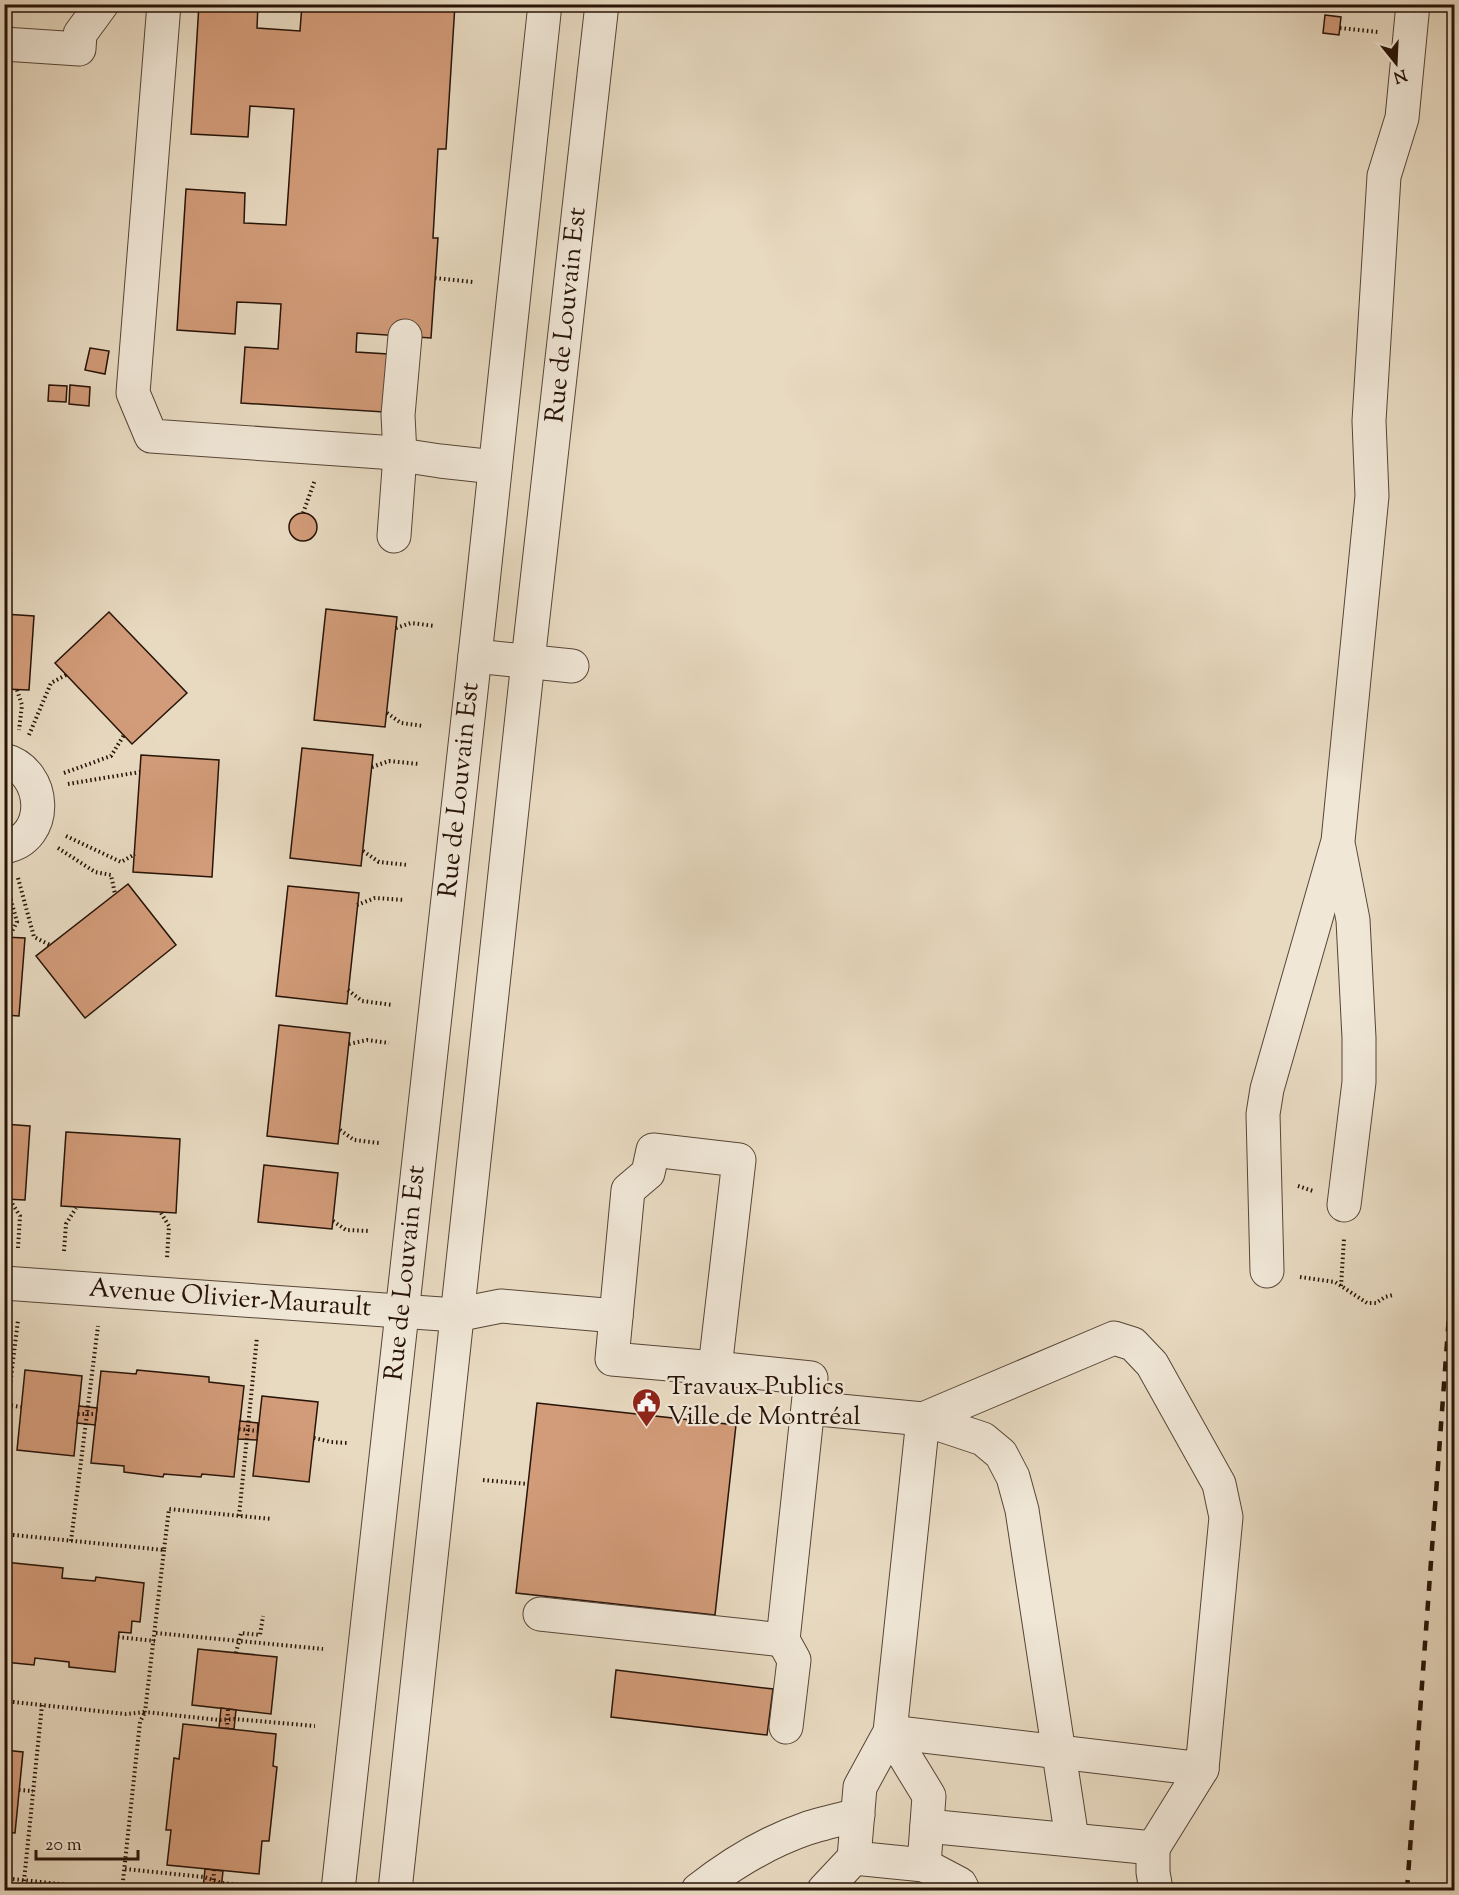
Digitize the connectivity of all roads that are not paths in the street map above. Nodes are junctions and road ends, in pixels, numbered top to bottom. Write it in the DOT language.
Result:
graph roads {
  1 [pos="102,4"];
  2 [pos="164,4"];
  3 [pos="545,4"];
  4 [pos="602,4"];
  5 [pos="1413,4"];
  6 [pos="4,44"];
  7 [pos="414,337"];
  8 [pos="406,456"];
  9 [pos="495,467"];
  10 [pos="394,536"];
  11 [pos="475,656"];
  12 [pos="528,661"];
  13 [pos="572,666"];
  14 [pos="11,746"];
  15 [pos="1338,841"];
  16 [pos="4,847"];
  17 [pos="1344,1205"];
  18 [pos="1267,1271"];
  19 [pos="4,1283"];
  20 [pos="402,1311"];
  21 [pos="456,1315"];
  22 [pos="616,1316"];
  23 [pos="715,1368"];
  24 [pos="809,1408"];
  25 [pos="922,1419"];
  26 [pos="540,1614"];
  27 [pos="783,1640"];
  28 [pos="786,1727"];
  29 [pos="890,1732"];
  30 [pos="1059,1752"];
  31 [pos="1202,1769"];
  32 [pos="858,1815"];
  33 [pos="927,1826"];
  34 [pos="1072,1839"];
  35 [pos="1153,1848"];
  36 [pos="854,1858"];
  37 [pos="924,1865"];
  38 [pos="338,1890"];
  39 [pos="395,1890"];
  40 [pos="698,1890"];
  41 [pos="824,1890"];
  42 [pos="963,1890"];
  43 [pos="1156,1890"];
  1 -- 6 [label="street"];
  2 -- 8 [label="street"];
  3 -- 9 [label="street, Rue de Louvain Est"];
  4 -- 12 [label="street, Rue de Louvain Est"];
  5 -- 15 [label="street"];
  7 -- 8 [label="street"];
  8 -- 9 [label="street"];
  8 -- 10 [label="street"];
  9 -- 11 [label="street, Rue de Louvain Est"];
  11 -- 12 [label="street, Rue de Louvain Est"];
  11 -- 20 [label="street, Rue de Louvain Est"];
  12 -- 13 [label="street"];
  12 -- 21 [label="street, Rue de Louvain Est"];
  14 -- 16 [label="street"];
  15 -- 17 [label="street"];
  15 -- 18 [label="street"];
  19 -- 20 [label="street, Avenue Olivier-Maurault"];
  20 -- 21 [label="street, Avenue Olivier-Maurault"];
  20 -- 38 [label="street, Rue de Louvain Est"];
  21 -- 22 [label="street, Avenue Olivier-Maurault"];
  21 -- 39 [label="street, Rue de Louvain Est"];
  22 -- 23 [label="street"];
  22 -- 23 [label="street"];
  23 -- 24 [label="street"];
  24 -- 25 [label="street"];
  24 -- 27 [label="street"];
  25 -- 29 [label="street"];
  25 -- 30 [label="street"];
  25 -- 31 [label="street"];
  26 -- 27 [label="street"];
  27 -- 28 [label="street"];
  29 -- 30 [label="street"];
  29 -- 32 [label="street"];
  29 -- 33 [label="street"];
  30 -- 31 [label="street"];
  30 -- 34 [label="street"];
  31 -- 35 [label="street"];
  32 -- 36 [label="street"];
  32 -- 40 [label="street"];
  33 -- 34 [label="street"];
  33 -- 37 [label="street"];
  34 -- 35 [label="street"];
  35 -- 43 [label="street"];
  36 -- 37 [label="street"];
  36 -- 41 [label="street"];
  37 -- 42 [label="street"];
}
